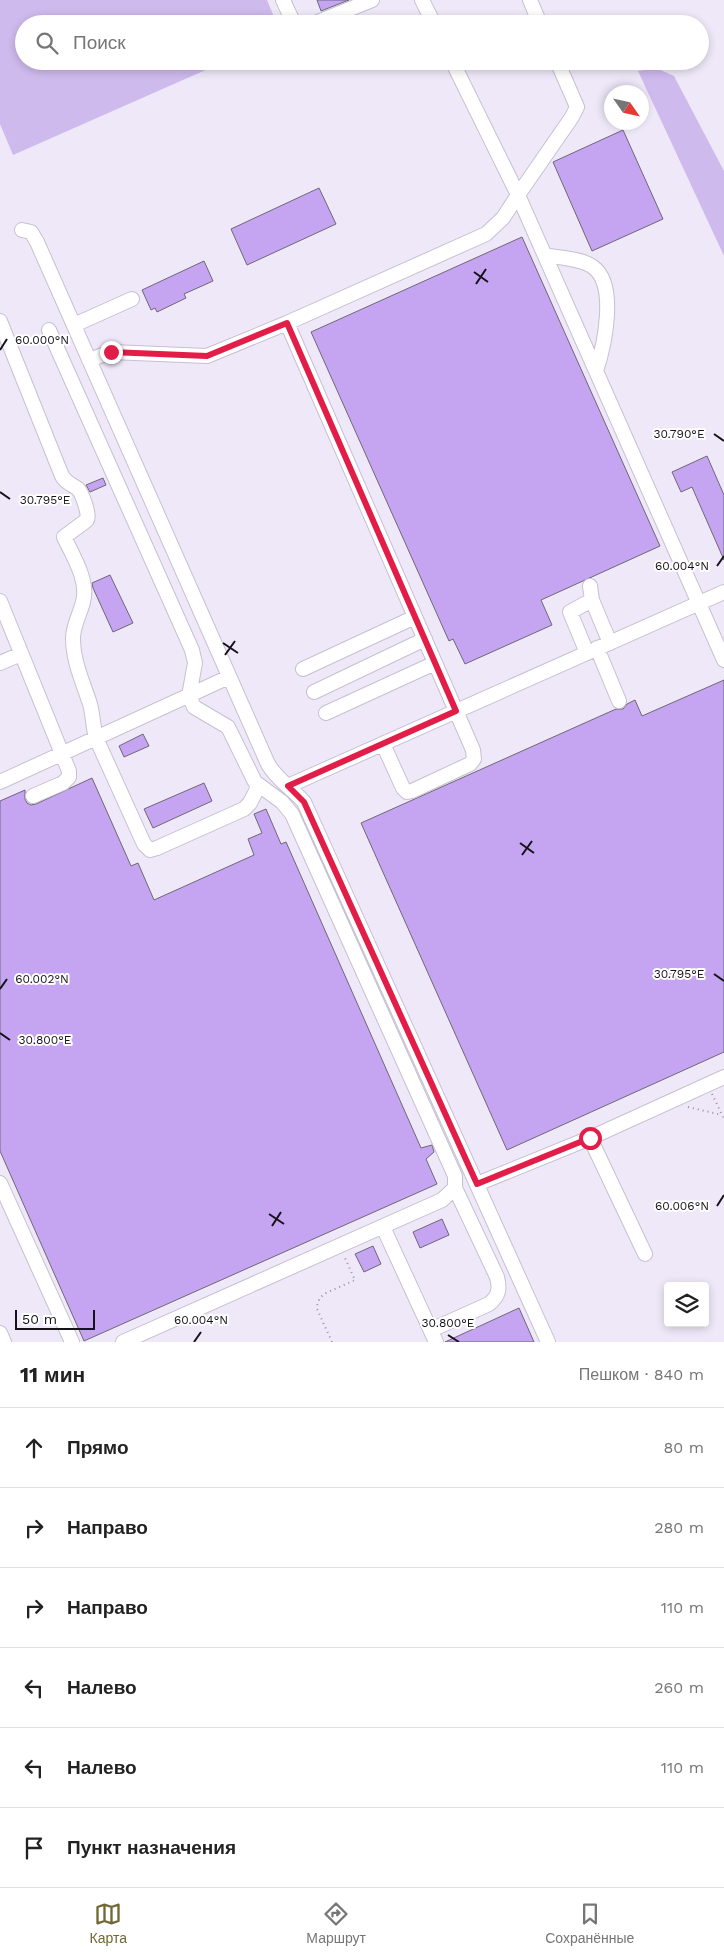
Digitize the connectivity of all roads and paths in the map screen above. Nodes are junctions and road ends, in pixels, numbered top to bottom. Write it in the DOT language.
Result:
graph roads {
  1 [pos="283,0"];
  2 [pos="372,0"];
  3 [pos="422,0"];
  4 [pos="530,0"];
  5 [pos="290,15"];
  6 [pos="336,15"];
  7 [pos="430,15"];
  8 [pos="536,15"];
  9 [pos="456,70"];
  10 [pos="561,70"];
  11 [pos="518,196"];
  12 [pos="526,213"];
  13 [pos="22,230"];
  14 [pos="486,234"];
  15 [pos="545,255"];
  16 [pos="132,299"];
  17 [pos="0,321"];
  18 [pos="287,323"];
  19 [pos="74,325"];
  20 [pos="48,330"];
  21 [pos="89,360"];
  22 [pos="596,371"];
  23 [pos="590,586"];
  24 [pos="724,592"];
  25 [pos="592,600"];
  26 [pos="0,601"];
  27 [pos="700,603"];
  28 [pos="415,617"];
  29 [pos="425,639"];
  30 [pos="598,648"];
  31 [pos="22,654"];
  32 [pos="724,660"];
  33 [pos="0,663"];
  34 [pos="435,663"];
  35 [pos="303,669"];
  36 [pos="230,677"];
  37 [pos="314,692"];
  38 [pos="189,696"];
  39 [pos="619,702"];
  40 [pos="456,711"];
  41 [pos="326,713"];
  42 [pos="96,738"];
  43 [pos="383,744"];
  44 [pos="62,754"];
  45 [pos="0,782"];
  46 [pos="288,786"];
  47 [pos="258,787"];
  48 [pos="33,796"];
  49 [pos="724,1077"];
  50 [pos="711,1092"];
  51 [pos="686,1106"];
  52 [pos="722,1115"];
  53 [pos="724,1119"];
  54 [pos="590,1138"];
  55 [pos="0,1183"];
  56 [pos="477,1184"];
  57 [pos="455,1188"];
  58 [pos="383,1227"];
  59 [pos="342,1254"];
  60 [pos="645,1254"];
  61 [pos="0,1333"];
  62 [pos="433,1336"];
  63 [pos="4,1342"];
  64 [pos="72,1342"];
  65 [pos="123,1342"];
  66 [pos="332,1342"];
  67 [pos="548,1342"];
  1 -- 5 [label="street"];
  2 -- 6 [label="street"];
  3 -- 7 [label="street"];
  4 -- 8 [label="street"];
  9 -- 11 [label="street"];
  10 -- 11 [label="street"];
  11 -- 12 [label="street"];
  11 -- 14 [label="street"];
  12 -- 14 [label="street"];
  12 -- 15 [label="street"];
  13 -- 19 [label="street"];
  14 -- 18 [label="street"];
  15 -- 22 [label="street"];
  15 -- 22 [label="street"];
  16 -- 19 [label="street"];
  17 -- 42 [label="street"];
  18 -- 21 [label="street"];
  18 -- 28 [label="street"];
  19 -- 21 [label="street"];
  20 -- 38 [label="street"];
  21 -- 36 [label="street"];
  22 -- 27 [label="street"];
  23 -- 25 [label="street"];
  24 -- 27 [label="street"];
  25 -- 30 [label="street"];
  25 -- 30 [label="street"];
  26 -- 31 [label="street"];
  27 -- 30 [label="street"];
  27 -- 32 [label="street"];
  28 -- 29 [label="street"];
  28 -- 35 [label="street"];
  29 -- 34 [label="street"];
  29 -- 37 [label="street"];
  30 -- 39 [label="street"];
  30 -- 40 [label="street"];
  31 -- 33 [label="street"];
  31 -- 44 [label="street"];
  34 -- 40 [label="street"];
  34 -- 41 [label="street"];
  36 -- 38 [label="street"];
  36 -- 46 [label="street"];
  38 -- 42 [label="street"];
  38 -- 47 [label="street"];
  40 -- 43 [label="street"];
  40 -- 43 [label="street"];
  42 -- 44 [label="street"];
  42 -- 47 [label="street"];
  43 -- 46 [label="street"];
  44 -- 45 [label="street"];
  44 -- 48 [label="street"];
  46 -- 56 [label="street"];
  47 -- 57 [label="street"];
  49 -- 54 [label="street"];
  50 -- 52 [label="path"];
  51 -- 52 [label="path"];
  52 -- 53 [label="path"];
  54 -- 56 [label="street"];
  54 -- 60 [label="street"];
  55 -- 64 [label="street"];
  56 -- 67 [label="street"];
  57 -- 58 [label="street"];
  57 -- 62 [label="street"];
  58 -- 62 [label="street"];
  58 -- 65 [label="street"];
  59 -- 66 [label="path"];
  61 -- 63 [label="street"];
}
